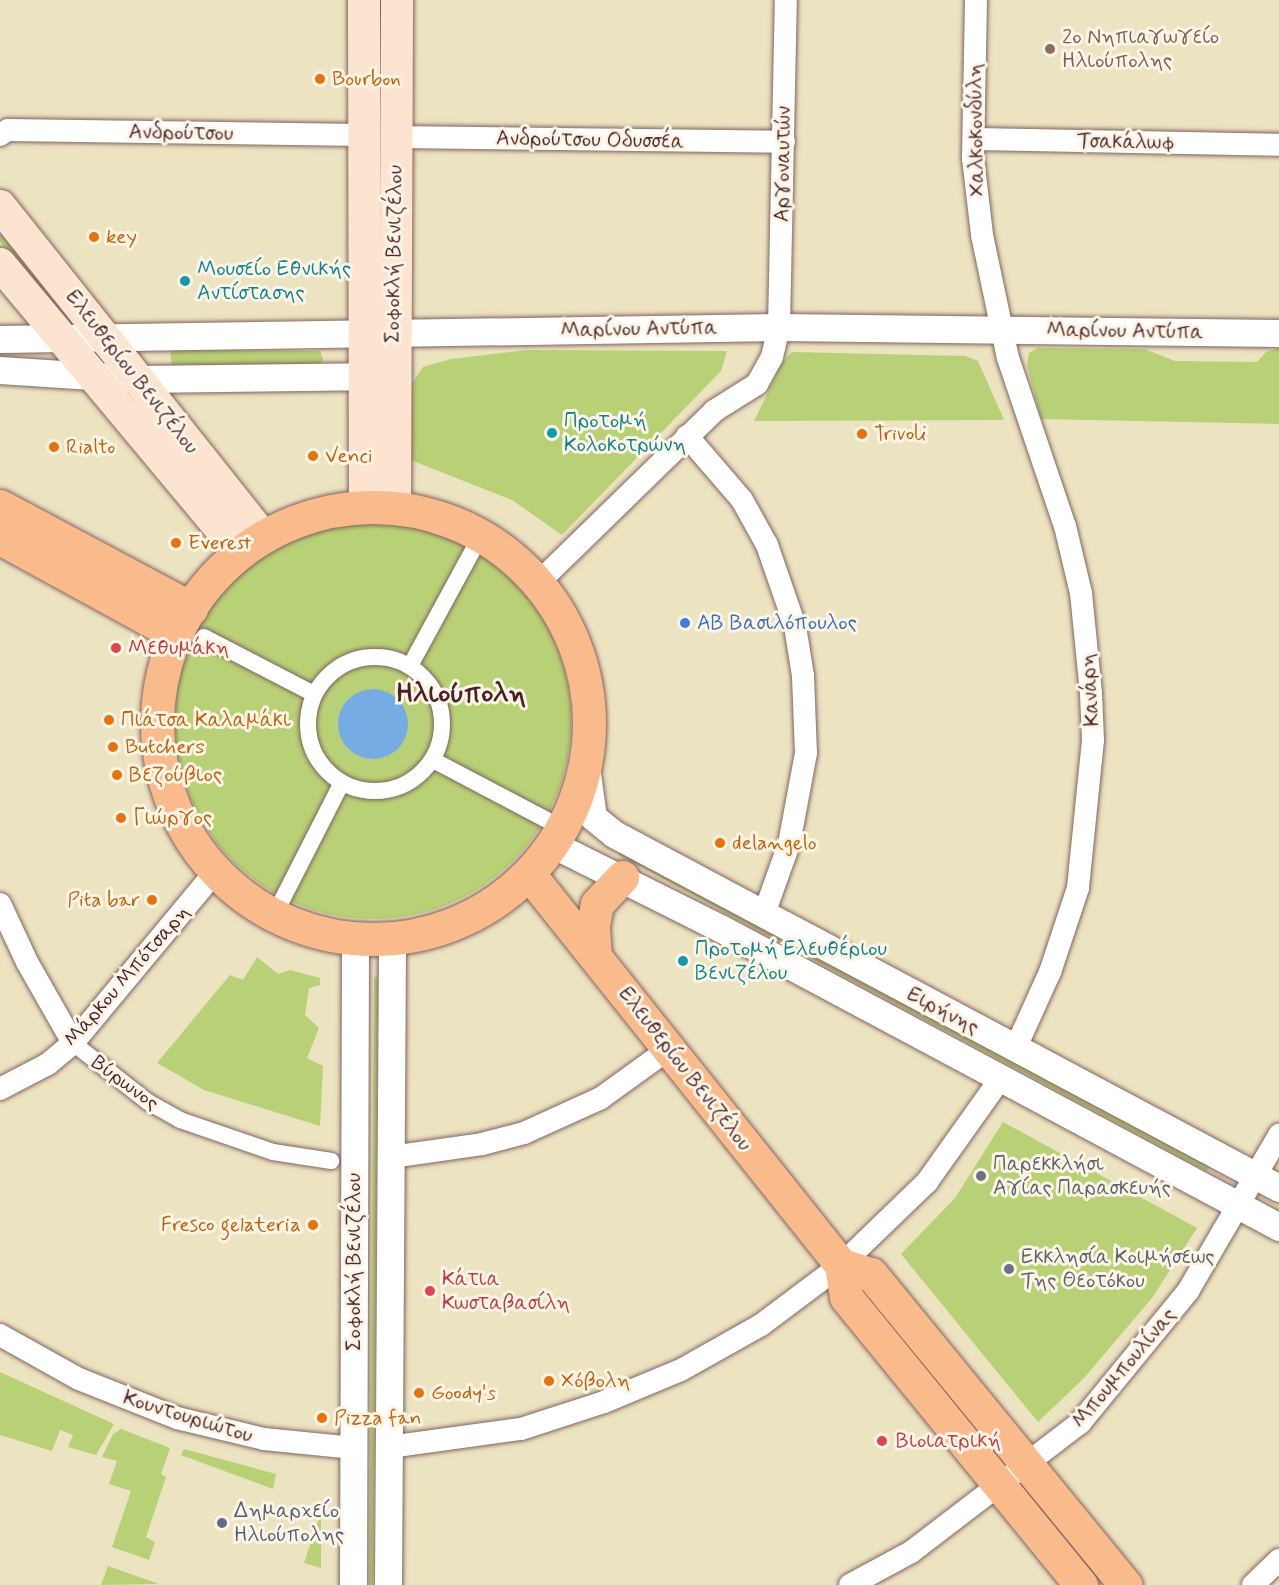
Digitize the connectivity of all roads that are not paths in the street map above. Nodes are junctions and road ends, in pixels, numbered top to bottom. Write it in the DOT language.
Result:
graph roads {
  1 [pos="364,0"];
  2 [pos="397,0"];
  3 [pos="786,0"];
  4 [pos="976,0"];
  5 [pos="0,135"];
  6 [pos="363,135"];
  7 [pos="396,137"];
  8 [pos="974,139"];
  9 [pos="784,142"];
  10 [pos="1279,145"];
  11 [pos="0,206"];
  12 [pos="0,264"];
  13 [pos="779,327"];
  14 [pos="1002,329"];
  15 [pos="1279,333"];
  16 [pos="379,334"];
  17 [pos="106,338"];
  18 [pos="0,339"];
  19 [pos="62,340"];
  20 [pos="0,370"];
  21 [pos="91,375"];
  22 [pos="379,376"];
  23 [pos="138,379"];
  24 [pos="687,436"];
  25 [pos="0,506"];
  26 [pos="380,507"];
  27 [pos="252,545"];
  28 [pos="2,547"];
  29 [pos="474,548"];
  30 [pos="538,583"];
  31 [pos="190,626"];
  32 [pos="410,666"];
  33 [pos="314,694"];
  34 [pos="433,760"];
  35 [pos="586,767"];
  36 [pos="341,784"];
  37 [pos="550,832"];
  38 [pos="216,871"];
  39 [pos="529,874"];
  40 [pos="622,877"];
  41 [pos="281,902"];
  42 [pos="0,904"];
  43 [pos="764,914"];
  44 [pos="356,939"];
  45 [pos="392,941"];
  46 [pos="595,956"];
  47 [pos="73,1043"];
  48 [pos="669,1049"];
  49 [pos="1015,1049"];
  50 [pos="1001,1078"];
  51 [pos="0,1089"];
  52 [pos="1279,1135"];
  53 [pos="390,1157"];
  54 [pos="331,1161"];
  55 [pos="1268,1182"];
  56 [pos="1239,1206"];
  57 [pos="1279,1227"];
  58 [pos="841,1265"];
  59 [pos="0,1335"];
  60 [pos="389,1447"];
  61 [pos="354,1448"];
  62 [pos="1029,1465"];
  63 [pos="1000,1488"];
  64 [pos="1279,1560"];
  65 [pos="353,1585"];
  66 [pos="388,1585"];
  67 [pos="850,1585"];
  68 [pos="1081,1585"];
  69 [pos="1126,1585"];
  70 [pos="1254,1585"];
  1 -- 6 [label="main road, Σοφοκλή Βενιζέλου"];
  2 -- 7 [label="main road, Σοφοκλή Βενιζέλου"];
  3 -- 9 [label="street, Αργοναυτών"];
  4 -- 8 [label="street, Χαλκοκονδύλη"];
  5 -- 6 [label="street, Ανδρούτσου"];
  6 -- 16 [label="main road, Σοφοκλή Βενιζέλου"];
  7 -- 9 [label="street, Ανδρούτσου Οδυσσέα"];
  7 -- 16 [label="main road, Σοφοκλή Βενιζέλου"];
  8 -- 10 [label="street, Τσακάλωφ"];
  8 -- 14 [label="street, Χαλκοκονδύλη"];
  9 -- 13 [label="street, Αργοναυτών"];
  11 -- 17 [label="main road, Ελευθερίου Βενιζέλου"];
  12 -- 19 [label="main road, Ελευθερίου Βενιζέλου"];
  13 -- 14 [label="street, Μαρίνου Αντύπα"];
  13 -- 16 [label="street, Μαρίνου Αντύπα"];
  13 -- 24 [label="street, Αργοναυτών"];
  14 -- 15 [label="street, Μαρίνου Αντύπα"];
  14 -- 49 [label="street, Κανάρη"];
  16 -- 17 [label="street, Μαρίνου Αντύπα"];
  16 -- 22 [label="main road, Σοφοκλή Βενιζέλου"];
  17 -- 19 [label="street, Μαρίνου Αντύπα"];
  17 -- 23 [label="main road, Ελευθερίου Βενιζέλου"];
  18 -- 19 [label="street, Μαρίνου Αντύπα"];
  19 -- 21 [label="main road, Ελευθερίου Βενιζέλου"];
  20 -- 21 [label="street"];
  21 -- 23 [label="street"];
  21 -- 27 [label="main road, Ελευθερίου Βενιζέλου"];
  22 -- 23 [label="street"];
  22 -- 26 [label="main road, Σοφοκλή Βενιζέλου"];
  23 -- 27 [label="main road, Ελευθερίου Βενιζέλου"];
  24 -- 30 [label="street, Αργοναυτών"];
  24 -- 43 [label="street"];
  25 -- 31 [label="main road"];
  26 -- 27 [label="main road"];
  26 -- 30 [label="main road"];
  27 -- 31 [label="main road"];
  28 -- 31 [label="main road"];
  29 -- 32 [label="street"];
  30 -- 35 [label="main road"];
  31 -- 33 [label="street"];
  31 -- 38 [label="main road"];
  32 -- 33 [label="street"];
  32 -- 34 [label="street"];
  33 -- 36 [label="street"];
  34 -- 36 [label="street"];
  34 -- 37 [label="street"];
  35 -- 37 [label="main road"];
  35 -- 43 [label="street, Ειρήνης"];
  36 -- 41 [label="street"];
  37 -- 39 [label="main road"];
  37 -- 40 [label="street, Ειρήνης"];
  38 -- 44 [label="main road"];
  38 -- 47 [label="street, Μάρκου Μπότσαρη"];
  39 -- 45 [label="main road"];
  39 -- 46 [label="main road, Ελευθερίου Βενιζέλου"];
  40 -- 46 [label="main road"];
  40 -- 50 [label="street, Ειρήνης"];
  42 -- 47 [label="street, Βύρωνος"];
  43 -- 49 [label="street, Ειρήνης"];
  44 -- 45 [label="main road"];
  44 -- 61 [label="street, Σοφοκλή Βενιζέλου"];
  45 -- 53 [label="street, Σοφοκλή Βενιζέλου"];
  46 -- 48 [label="main road, Ελευθερίου Βενιζέλου"];
  47 -- 51 [label="street, Μάρκου Μπότσαρη"];
  47 -- 54 [label="street, Βύρωνος"];
  48 -- 53 [label="street"];
  48 -- 58 [label="main road, Ελευθερίου Βενιζέλου"];
  49 -- 55 [label="street, Ειρήνης"];
  50 -- 56 [label="street, Ειρήνης"];
  50 -- 58 [label="street"];
  52 -- 55 [label="street, Μπουμπουλίνας"];
  53 -- 60 [label="street, Σοφοκλή Βενιζέλου"];
  55 -- 56 [label="street, Μπουμπουλίνας"];
  56 -- 57 [label="street, Ειρήνης"];
  56 -- 62 [label="street, Μπουμπουλίνας"];
  58 -- 60 [label="street"];
  58 -- 62 [label="main road"];
  58 -- 63 [label="main road, Ελευθερίου Βενιζέλου"];
  59 -- 61 [label="street, Κουντουριώτου"];
  60 -- 66 [label="street, Σοφοκλή Βενιζέλου"];
  61 -- 65 [label="street, Σοφοκλή Βενιζέλου"];
  62 -- 63 [label="street, Μπουμπουλίνας"];
  62 -- 69 [label="main road"];
  63 -- 67 [label="street, Μπουμπουλίνας"];
  63 -- 68 [label="main road, Ελευθερίου Βενιζέλου"];
  64 -- 70 [label="street"];
}
